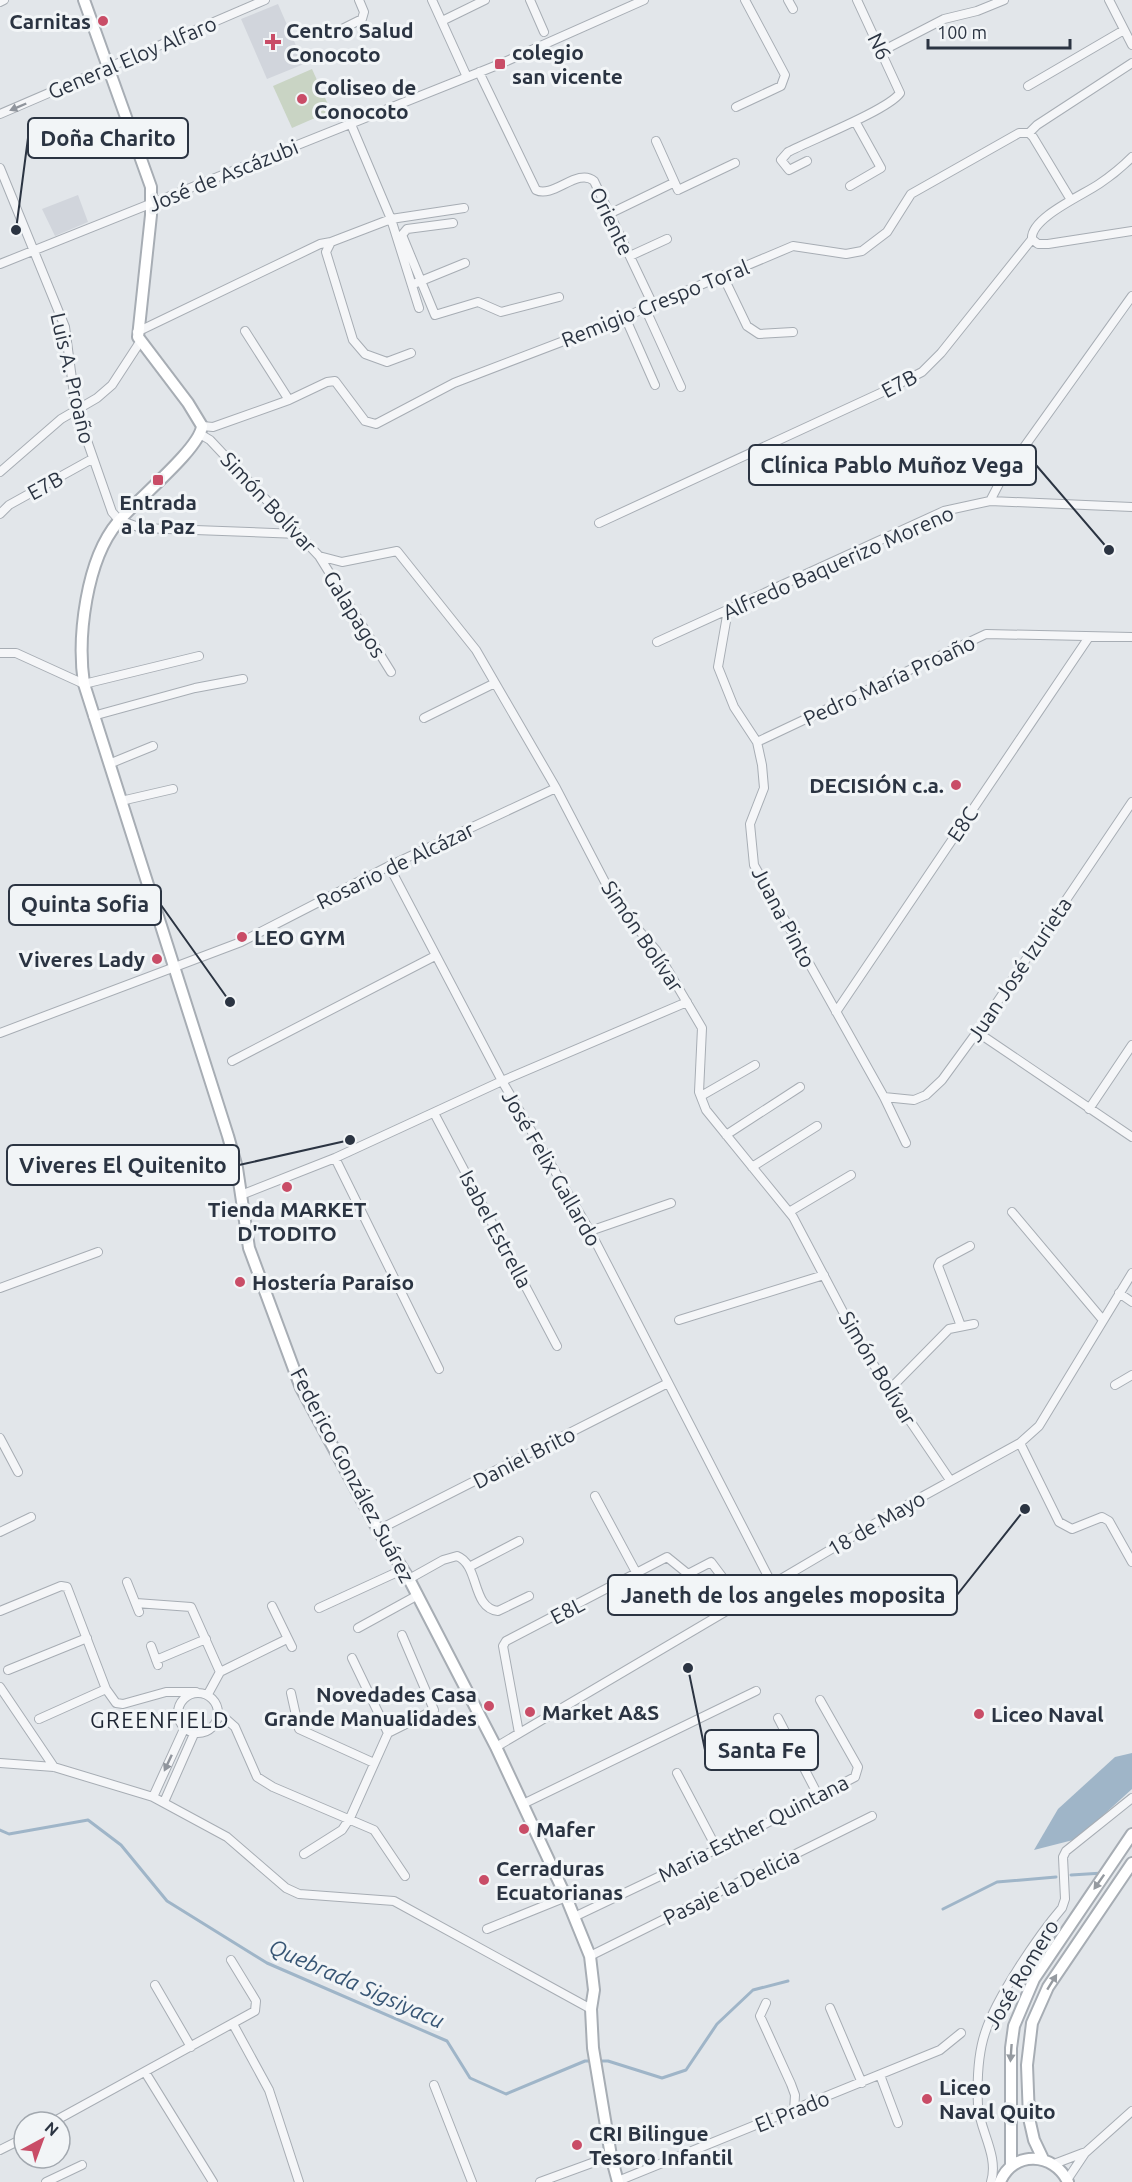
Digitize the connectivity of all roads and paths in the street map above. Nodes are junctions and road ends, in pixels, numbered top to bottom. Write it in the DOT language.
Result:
graph roads {
  1 [pos="4,0"];
  2 [pos="84,0"];
  3 [pos="264,0"];
  4 [pos="359,0"];
  5 [pos="432,0"];
  6 [pos="485,0"];
  7 [pos="531,0"];
  8 [pos="644,0"];
  9 [pos="745,0"];
  10 [pos="788,0"];
  11 [pos="857,0"];
  12 [pos="1004,0"];
  13 [pos="1109,0"];
  14 [pos="0,2"];
  15 [pos="793,9"];
  16 [pos="442,21"];
  17 [pos="342,29"];
  18 [pos="1124,30"];
  19 [pos="544,32"];
  20 [pos="1132,45"];
  21 [pos="882,51"];
  22 [pos="1132,63"];
  23 [pos="107,69"];
  24 [pos="479,72"];
  25 [pos="467,77"];
  26 [pos="1028,86"];
  27 [pos="736,107"];
  28 [pos="0,114"];
  29 [pos="855,121"];
  30 [pos="350,123"];
  31 [pos="1029,133"];
  32 [pos="656,141"];
  33 [pos="1132,157"];
  34 [pos="807,161"];
  35 [pos="735,163"];
  36 [pos="0,168"];
  37 [pos="673,183"];
  38 [pos="850,186"];
  39 [pos="1071,200"];
  40 [pos="152,204"];
  41 [pos="464,207"];
  42 [pos="609,214"];
  43 [pos="391,219"];
  44 [pos="453,223"];
  45 [pos="1132,231"];
  46 [pos="667,239"];
  47 [pos="1032,239"];
  48 [pos="331,242"];
  49 [pos="35,250"];
  50 [pos="630,256"];
  51 [pos="465,263"];
  52 [pos="0,264"];
  53 [pos="723,276"];
  54 [pos="415,283"];
  55 [pos="1132,296"];
  56 [pos="560,297"];
  57 [pos="649,306"];
  58 [pos="419,308"];
  59 [pos="625,317"];
  60 [pos="245,331"];
  61 [pos="793,332"];
  62 [pos="139,337"];
  63 [pos="411,353"];
  64 [pos="655,385"];
  65 [pos="681,387"];
  66 [pos="289,400"];
  67 [pos="76,409"];
  68 [pos="201,430"];
  69 [pos="92,459"];
  70 [pos="0,472"];
  71 [pos="990,501"];
  72 [pos="1132,507"];
  73 [pos="0,514"];
  74 [pos="119,520"];
  75 [pos="599,523"];
  76 [pos="299,534"];
  77 [pos="320,556"];
  78 [pos="728,610"];
  79 [pos="1089,637"];
  80 [pos="1132,637"];
  81 [pos="657,642"];
  82 [pos="0,653"];
  83 [pos="199,656"];
  84 [pos="391,672"];
  85 [pos="243,679"];
  86 [pos="495,683"];
  87 [pos="84,684"];
  88 [pos="93,716"];
  89 [pos="424,718"];
  90 [pos="757,742"];
  91 [pos="153,746"];
  92 [pos="109,764"];
  93 [pos="556,788"];
  94 [pos="173,789"];
  95 [pos="121,801"];
  96 [pos="1132,804"];
  97 [pos="389,866"];
  98 [pos="435,956"];
  99 [pos="174,967"];
  100 [pos="687,1002"];
  101 [pos="836,1011"];
  102 [pos="977,1032"];
  103 [pos="0,1033"];
  104 [pos="1132,1045"];
  105 [pos="232,1061"];
  106 [pos="754,1065"];
  107 [pos="502,1081"];
  108 [pos="800,1087"];
  109 [pos="700,1096"];
  110 [pos="884,1097"];
  111 [pos="1089,1109"];
  112 [pos="434,1113"];
  113 [pos="817,1126"];
  114 [pos="726,1135"];
  115 [pos="1132,1137"];
  116 [pos="906,1143"];
  117 [pos="335,1158"];
  118 [pos="752,1167"];
  119 [pos="851,1175"];
  120 [pos="241,1195"];
  121 [pos="670,1203"];
  122 [pos="789,1212"];
  123 [pos="1012,1212"];
  124 [pos="590,1231"];
  125 [pos="970,1246"];
  126 [pos="98,1252"];
  127 [pos="1132,1274"];
  128 [pos="824,1275"];
  129 [pos="0,1288"];
  130 [pos="1119,1293"];
  131 [pos="1132,1302"];
  132 [pos="1102,1319"];
  133 [pos="679,1320"];
  134 [pos="974,1324"];
  135 [pos="962,1326"];
  136 [pos="557,1346"];
  137 [pos="439,1369"];
  138 [pos="1132,1375"];
  139 [pos="668,1383"];
  140 [pos="1115,1385"];
  141 [pos="889,1390"];
  142 [pos="0,1438"];
  143 [pos="1020,1443"];
  144 [pos="4,1453"];
  145 [pos="18,1472"];
  146 [pos="950,1480"];
  147 [pos="595,1496"];
  148 [pos="31,1517"];
  149 [pos="378,1530"];
  150 [pos="0,1532"];
  151 [pos="519,1542"];
  152 [pos="1132,1562"];
  153 [pos="469,1567"];
  154 [pos="404,1569"];
  155 [pos="638,1574"];
  156 [pos="409,1579"];
  157 [pos="127,1582"];
  158 [pos="772,1584"];
  159 [pos="418,1596"];
  160 [pos="529,1596"];
  161 [pos="741,1602"];
  162 [pos="135,1603"];
  163 [pos="272,1606"];
  164 [pos="319,1608"];
  165 [pos="0,1611"];
  166 [pos="139,1612"];
  167 [pos="358,1628"];
  168 [pos="402,1635"];
  169 [pos="87,1638"];
  170 [pos="206,1639"];
  171 [pos="287,1639"];
  172 [pos="151,1646"];
  173 [pos="291,1647"];
  174 [pos="352,1658"];
  175 [pos="8,1670"];
  176 [pos="220,1672"];
  177 [pos="0,1687"];
  178 [pos="106,1689"];
  179 [pos="174,1691"];
  180 [pos="756,1691"];
  181 [pos="196,1692"];
  182 [pos="291,1693"];
  183 [pos="208,1694"];
  184 [pos="820,1700"];
  185 [pos="183,1702"];
  186 [pos="218,1712"];
  187 [pos="778,1718"];
  188 [pos="39,1719"];
  189 [pos="184,1729"];
  190 [pos="388,1733"];
  191 [pos="519,1733"];
  192 [pos="194,1734"];
  193 [pos="496,1747"];
  194 [pos="0,1763"];
  195 [pos="374,1763"];
  196 [pos="54,1767"];
  197 [pos="677,1773"];
  198 [pos="153,1797"];
  199 [pos="819,1797"];
  200 [pos="1132,1798"];
  201 [pos="164,1802"];
  202 [pos="523,1803"];
  203 [pos="872,1816"];
  204 [pos="350,1818"];
  205 [pos="1132,1834"];
  206 [pos="717,1849"];
  207 [pos="304,1854"];
  208 [pos="1132,1863"];
  209 [pos="405,1876"];
  210 [pos="566,1897"];
  211 [pos="574,1917"];
  212 [pos="487,1929"];
  213 [pos="590,1956"];
  214 [pos="231,1960"];
  215 [pos="155,1985"];
  216 [pos="766,2003"];
  217 [pos="830,2008"];
  218 [pos="591,2009"];
  219 [pos="233,2024"];
  220 [pos="961,2033"];
  221 [pos="191,2047"];
  222 [pos="145,2072"];
  223 [pos="880,2075"];
  224 [pos="862,2083"];
  225 [pos="434,2085"];
  226 [pos="794,2111"];
  227 [pos="1132,2111"];
  228 [pos="72,2112"];
  229 [pos="898,2123"];
  230 [pos="1085,2153"];
  231 [pos="610,2156"];
  232 [pos="1043,2159"];
  233 [pos="1054,2164"];
  234 [pos="82,2165"];
  235 [pos="1011,2166"];
  236 [pos="1068,2181"];
  237 [pos="46,2182"];
  238 [pos="213,2182"];
  239 [pos="299,2182"];
  240 [pos="472,2182"];
  241 [pos="540,2182"];
  242 [pos="618,2182"];
  243 [pos="991,2182"];
  244 [pos="1000,2182"];
  1 -- 14 [label="street"];
  2 -- 23 [label="street"];
  3 -- 23 [label="street, General Eloy Alfaro"];
  4 -- 17 [label="street"];
  5 -- 16 [label="street"];
  6 -- 16 [label="street"];
  7 -- 19 [label="street"];
  8 -- 24 [label="street, José de Ascázubi"];
  9 -- 27 [label="street"];
  10 -- 15 [label="street"];
  11 -- 21 [label="street, N6"];
  12 -- 21 [label="street"];
  13 -- 18 [label="street"];
  16 -- 25 [label="street"];
  18 -- 20 [label="street"];
  18 -- 26 [label="street"];
  21 -- 29 [label="street, N6"];
  22 -- 31 [label="street, Remigio Crespo Toral"];
  23 -- 28 [label="street, General Eloy Alfaro, one-way"];
  23 -- 40 [label="street"];
  24 -- 25 [label="street, José de Ascázubi"];
  24 -- 42 [label="street, Oriente"];
  25 -- 30 [label="street, José de Ascázubi"];
  29 -- 34 [label="street"];
  29 -- 38 [label="street"];
  30 -- 40 [label="street, José de Ascázubi"];
  30 -- 43 [label="street"];
  31 -- 39 [label="street"];
  31 -- 53 [label="street, Remigio Crespo Toral"];
  32 -- 37 [label="street"];
  33 -- 39 [label="street, E7B"];
  35 -- 37 [label="street"];
  36 -- 49 [label="street, Luis A. Proaño"];
  37 -- 42 [label="street"];
  39 -- 47 [label="street, E7B"];
  40 -- 49 [label="street, José de Ascázubi"];
  40 -- 62 [label="street"];
  41 -- 43 [label="street"];
  42 -- 50 [label="street, Oriente"];
  43 -- 48 [label="street"];
  43 -- 54 [label="street"];
  44 -- 54 [label="street"];
  45 -- 47 [label="street"];
  46 -- 50 [label="street"];
  47 -- 75 [label="street, E7B"];
  48 -- 62 [label="street"];
  48 -- 63 [label="street"];
  49 -- 52 [label="street, José de Ascázubi"];
  49 -- 67 [label="street, Luis A. Proaño"];
  50 -- 57 [label="street, Oriente"];
  51 -- 54 [label="street"];
  53 -- 57 [label="street, Remigio Crespo Toral"];
  53 -- 61 [label="street"];
  54 -- 56 [label="street"];
  54 -- 58 [label="street"];
  55 -- 71 [label="street"];
  57 -- 59 [label="street, Remigio Crespo Toral"];
  57 -- 65 [label="street, Oriente"];
  59 -- 64 [label="street"];
  59 -- 66 [label="street, Remigio Crespo Toral"];
  60 -- 66 [label="street"];
  62 -- 67 [label="street"];
  62 -- 68 [label="street, Simón Bolívar"];
  66 -- 68 [label="street, Remigio Crespo Toral"];
  67 -- 69 [label="street, Luis A. Proaño"];
  67 -- 70 [label="street"];
  68 -- 74 [label="street"];
  68 -- 76 [label="street, Simón Bolívar"];
  69 -- 73 [label="street, E7B"];
  69 -- 74 [label="street, Luis A. Proaño"];
  71 -- 72 [label="street, Alfredo Baquerizo Moreno"];
  71 -- 78 [label="street, Alfredo Baquerizo Moreno"];
  74 -- 76 [label="street"];
  74 -- 87 [label="street"];
  76 -- 77 [label="street, Simón Bolívar"];
  77 -- 84 [label="street, Galapagos"];
  77 -- 86 [label="street, Simón Bolívar"];
  78 -- 81 [label="street, Alfredo Baquerizo Moreno"];
  78 -- 90 [label="street, Juana Pinto"];
  79 -- 80 [label="street, Pedro María Proaño"];
  79 -- 90 [label="street, Pedro María Proaño"];
  79 -- 101 [label="street, E8C"];
  82 -- 87 [label="street"];
  83 -- 87 [label="street"];
  85 -- 88 [label="street"];
  86 -- 89 [label="street"];
  86 -- 93 [label="street, Simón Bolívar"];
  87 -- 88 [label="street, Federico González Suárez"];
  88 -- 92 [label="street, Federico González Suárez"];
  90 -- 101 [label="street, Juana Pinto"];
  91 -- 92 [label="street"];
  92 -- 95 [label="street, Federico González Suárez"];
  93 -- 97 [label="street, Rosario de Alcázar"];
  93 -- 100 [label="street, Simón Bolívar"];
  94 -- 95 [label="street"];
  95 -- 99 [label="street, Federico González Suárez"];
  96 -- 102 [label="street, Juan José Izurieta"];
  97 -- 98 [label="street, José Felix Gallardo"];
  97 -- 99 [label="street, Rosario de Alcázar"];
  98 -- 105 [label="street"];
  98 -- 107 [label="street, José Felix Gallardo"];
  99 -- 103 [label="street, Rosario de Alcázar"];
  99 -- 120 [label="street, Federico González Suárez"];
  100 -- 107 [label="street"];
  100 -- 109 [label="street, Simón Bolívar"];
  101 -- 110 [label="street, Juana Pinto"];
  102 -- 110 [label="street, Juan José Izurieta"];
  102 -- 111 [label="street"];
  104 -- 111 [label="street"];
  106 -- 109 [label="street"];
  107 -- 112 [label="street"];
  107 -- 124 [label="street, José Felix Gallardo"];
  108 -- 114 [label="street"];
  109 -- 114 [label="street, Simón Bolívar"];
  110 -- 116 [label="street, Juana Pinto"];
  111 -- 115 [label="street"];
  112 -- 117 [label="street"];
  112 -- 136 [label="street, Isabel Estrella"];
  113 -- 118 [label="street"];
  114 -- 118 [label="street, Simón Bolívar"];
  117 -- 120 [label="street"];
  117 -- 137 [label="street"];
  118 -- 122 [label="street, Simón Bolívar"];
  119 -- 122 [label="street"];
  120 -- 149 [label="street, Federico González Suárez"];
  121 -- 124 [label="street"];
  122 -- 128 [label="street, Simón Bolívar"];
  123 -- 132 [label="street"];
  124 -- 139 [label="street, José Felix Gallardo"];
  125 -- 135 [label="street"];
  126 -- 129 [label="street"];
  127 -- 130 [label="street, 18 de Mayo"];
  128 -- 133 [label="street"];
  128 -- 141 [label="street, Simón Bolívar"];
  130 -- 131 [label="street"];
  130 -- 132 [label="street, 18 de Mayo"];
  132 -- 143 [label="street, 18 de Mayo"];
  134 -- 135 [label="street"];
  135 -- 141 [label="street"];
  138 -- 140 [label="street"];
  139 -- 149 [label="street, Daniel Brito"];
  139 -- 158 [label="street, José Felix Gallardo"];
  141 -- 146 [label="street, Simón Bolívar"];
  142 -- 144 [label="street"];
  143 -- 146 [label="street, 18 de Mayo"];
  143 -- 152 [label="street"];
  144 -- 145 [label="street"];
  146 -- 158 [label="street, 18 de Mayo"];
  147 -- 155 [label="street"];
  148 -- 150 [label="street"];
  149 -- 154 [label="street, Federico González Suárez"];
  151 -- 153 [label="street"];
  153 -- 156 [label="street"];
  153 -- 160 [label="street"];
  154 -- 156 [label="street, Federico González Suárez"];
  154 -- 164 [label="street"];
  155 -- 161 [label="street, E8L"];
  155 -- 191 [label="street, E8L"];
  156 -- 159 [label="street, Federico González Suárez"];
  157 -- 162 [label="street"];
  158 -- 161 [label="street, 18 de Mayo"];
  159 -- 167 [label="street"];
  159 -- 193 [label="street, Federico González Suárez"];
  161 -- 191 [label="street, 18 de Mayo"];
  162 -- 166 [label="street"];
  162 -- 170 [label="street"];
  163 -- 171 [label="street"];
  165 -- 169 [label="street"];
  168 -- 190 [label="street"];
  169 -- 175 [label="street"];
  169 -- 178 [label="street"];
  170 -- 172 [label="street"];
  170 -- 176 [label="street"];
  171 -- 173 [label="street"];
  171 -- 176 [label="street"];
  174 -- 190 [label="street"];
  176 -- 183 [label="street"];
  177 -- 196 [label="street"];
  178 -- 179 [label="street"];
  178 -- 188 [label="street"];
  179 -- 181 [label="street"];
  179 -- 185 [label="street"];
  180 -- 202 [label="street"];
  181 -- 183 [label="street"];
  181 -- 185 [label="street"];
  182 -- 195 [label="street"];
  183 -- 186 [label="street"];
  184 -- 199 [label="street, Maria Esther Quintana"];
  185 -- 189 [label="street"];
  186 -- 192 [label="street"];
  186 -- 204 [label="street"];
  187 -- 199 [label="street"];
  189 -- 192 [label="street"];
  189 -- 198 [label="street, one-way"];
  190 -- 195 [label="street"];
  191 -- 193 [label="street, 18 de Mayo"];
  192 -- 201 [label="street"];
  193 -- 202 [label="street, Federico González Suárez"];
  194 -- 196 [label="street"];
  195 -- 204 [label="street"];
  196 -- 198 [label="street"];
  197 -- 206 [label="street"];
  198 -- 201 [label="street"];
  199 -- 206 [label="street, Maria Esther Quintana"];
  200 -- 243 [label="street, José Romero"];
  201 -- 218 [label="street"];
  202 -- 210 [label="street, Federico González Suárez"];
  203 -- 213 [label="street, Pasaje la Delicia"];
  204 -- 207 [label="street"];
  204 -- 209 [label="street"];
  205 -- 235 [label="street, one-way"];
  206 -- 211 [label="street, Maria Esther Quintana"];
  232 -- 208 [label="street, one-way"];
  210 -- 211 [label="street, Federico González Suárez"];
  210 -- 212 [label="street"];
  211 -- 213 [label="street, Federico González Suárez"];
  213 -- 218 [label="street, Federico González Suárez"];
  214 -- 219 [label="street"];
  215 -- 221 [label="street"];
  216 -- 226 [label="street"];
  217 -- 224 [label="street"];
  218 -- 231 [label="street, Federico González Suárez"];
  219 -- 221 [label="street"];
  219 -- 239 [label="street"];
  220 -- 223 [label="street, El Prado"];
  221 -- 222 [label="street"];
  222 -- 228 [label="street"];
  222 -- 238 [label="street"];
  223 -- 224 [label="street, El Prado"];
  223 -- 229 [label="street"];
  224 -- 226 [label="street, El Prado"];
  225 -- 240 [label="street"];
  226 -- 242 [label="street, El Prado"];
  227 -- 230 [label="street"];
  230 -- 233 [label="street"];
  230 -- 236 [label="street"];
  231 -- 241 [label="street"];
  231 -- 242 [label="street, Federico González Suárez"];
  232 -- 233 [label="street"];
  232 -- 235 [label="street"];
  233 -- 236 [label="street"];
  234 -- 237 [label="street"];
  235 -- 244 [label="street"];
}
